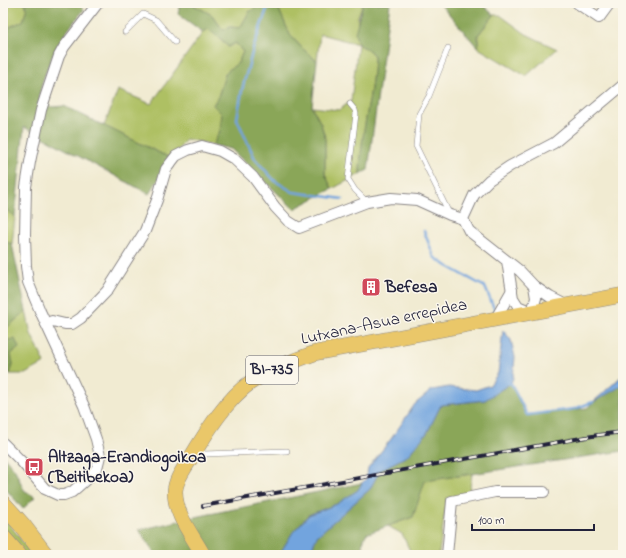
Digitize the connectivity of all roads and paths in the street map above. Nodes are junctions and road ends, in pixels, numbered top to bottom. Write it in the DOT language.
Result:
graph roads {
  1 [pos="98,3"];
  2 [pos="577,3"];
  3 [pos="610,3"];
  4 [pos="125,32"];
  5 [pos="175,42"];
  6 [pos="448,48"];
  7 [pos="622,89"];
  8 [pos="350,104"];
  9 [pos="367,202"];
  10 [pos="450,215"];
  11 [pos="463,219"];
  12 [pos="507,261"];
  13 [pos="534,286"];
  14 [pos="512,290"];
  15 [pos="623,295"];
  16 [pos="566,305"];
  17 [pos="532,312"];
  18 [pos="496,318"];
  19 [pos="46,324"];
  20 [pos="3,443"];
  21 [pos="198,446"];
  22 [pos="287,451"];
  23 [pos="544,492"];
  24 [pos="4,505"];
  25 [pos="4,539"];
  26 [pos="18,555"];
  27 [pos="45,555"];
  28 [pos="204,555"];
  29 [pos="447,555"];
  1 -- 19 [label="street"];
  2 -- 3 [label="street"];
  4 -- 5 [label="lane"];
  6 -- 10 [label="lane"];
  7 -- 11 [label="street"];
  8 -- 9 [label="lane"];
  9 -- 10 [label="street"];
  9 -- 19 [label="street"];
  10 -- 11 [label="street"];
  11 -- 12 [label="street"];
  12 -- 13 [label="street"];
  12 -- 14 [label="street"];
  13 -- 16 [label="street"];
  13 -- 17 [label="street"];
  14 -- 17 [label="street"];
  14 -- 18 [label="street"];
  15 -- 16 [label="main road, BI-735"];
  16 -- 17 [label="main road, BI-735"];
  17 -- 18 [label="main road, BI-735"];
  18 -- 21 [label="main road, Lutxana-Asua errepidea / BI-735"];
  19 -- 20 [label="street"];
  21 -- 22 [label="lane"];
  21 -- 28 [label="main road, Lutxana-Asua errepidea / BI-735"];
  23 -- 29 [label="street"];
  24 -- 27 [label="highway"];
  25 -- 26 [label="highway"];
}
